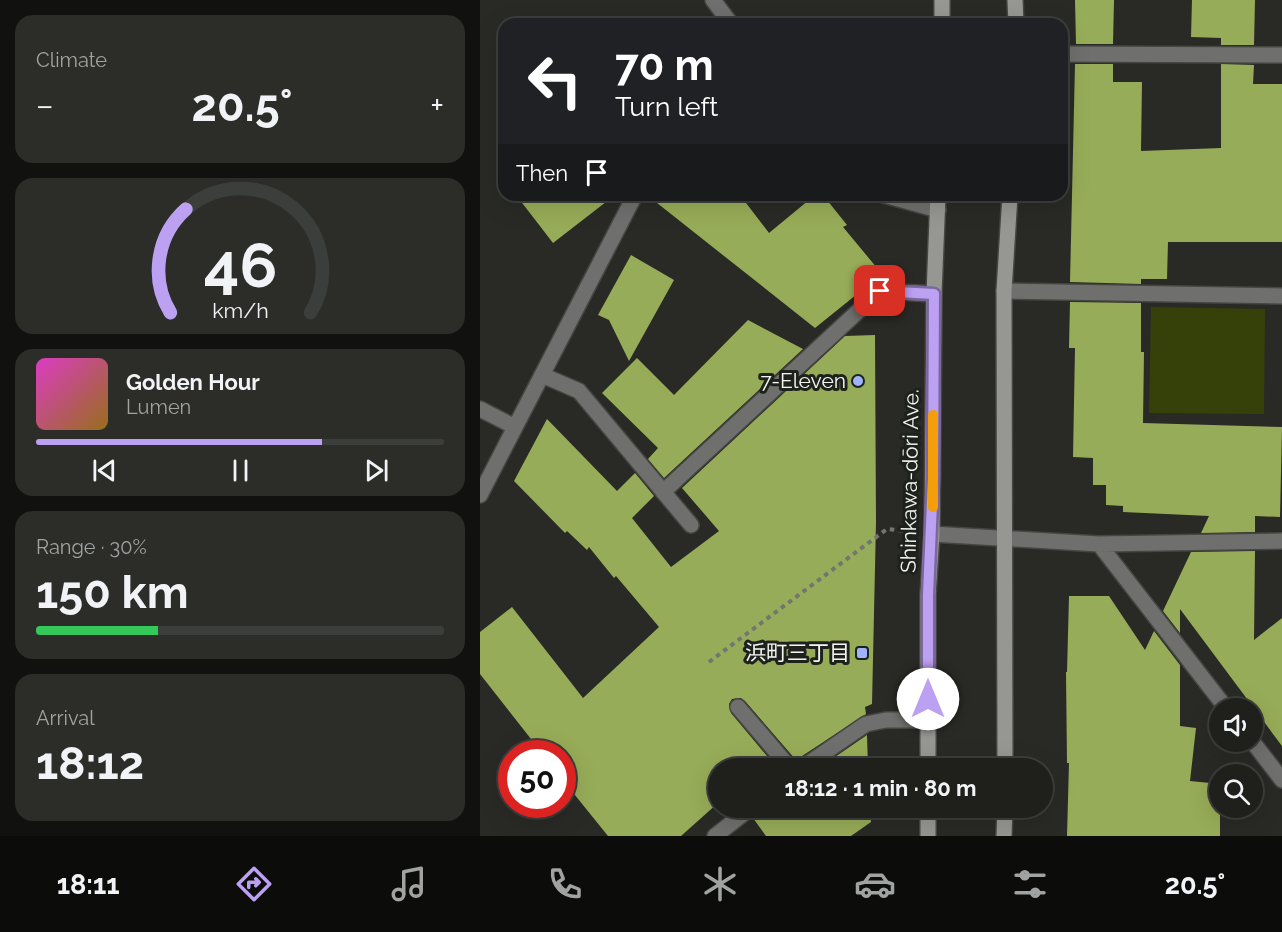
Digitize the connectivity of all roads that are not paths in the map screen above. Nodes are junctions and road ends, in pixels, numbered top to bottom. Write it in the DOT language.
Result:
graph roads {
  1 [pos="713,0"];
  2 [pos="942,0"];
  3 [pos="1015,0"];
  4 [pos="724,18"];
  5 [pos="942,18"];
  6 [pos="1016,18"];
  7 [pos="1068,54"];
  8 [pos="1282,55"];
  9 [pos="632,201"];
  10 [pos="1010,201"];
  11 [pos="938,203"];
  12 [pos="1004,291"];
  13 [pos="934,294"];
  14 [pos="1282,296"];
  15 [pos="542,375"];
  16 [pos="480,409"];
  17 [pos="515,427"];
  18 [pos="663,492"];
  19 [pos="480,495"];
  20 [pos="691,525"];
  21 [pos="932,534"];
  22 [pos="1005,540"];
  23 [pos="1282,541"];
  24 [pos="1099,544"];
  25 [pos="1218,698"];
  26 [pos="738,707"];
  27 [pos="928,720"];
  28 [pos="1260,752"];
  29 [pos="781,758"];
  30 [pos="817,758"];
  31 [pos="928,758"];
  32 [pos="1005,758"];
  33 [pos="1282,780"];
  34 [pos="738,818"];
  35 [pos="928,818"];
  36 [pos="1005,818"];
  37 [pos="715,836"];
  38 [pos="928,836"];
  39 [pos="1004,836"];
  1 -- 4 [label="street"];
  2 -- 5 [label="main road"];
  3 -- 6 [label="main road"];
  7 -- 8 [label="street"];
  9 -- 15 [label="street"];
  10 -- 12 [label="main road"];
  11 -- 13 [label="main road, Shinkawa-dōri Ave."];
  12 -- 14 [label="street"];
  12 -- 22 [label="main road"];
  13 -- 18 [label="street"];
  13 -- 21 [label="main road, Shinkawa-dōri Ave."];
  15 -- 17 [label="street"];
  15 -- 18 [label="street"];
  16 -- 17 [label="street"];
  17 -- 19 [label="street"];
  18 -- 20 [label="street"];
  21 -- 22 [label="street"];
  21 -- 27 [label="main road, Shinkawa-dōri Ave."];
  22 -- 24 [label="street"];
  22 -- 32 [label="main road"];
  23 -- 24 [label="street"];
  24 -- 25 [label="street"];
  26 -- 29 [label="street"];
  27 -- 30 [label="street"];
  27 -- 31 [label="main road, Shinkawa-dōri Ave."];
  28 -- 33 [label="street"];
  34 -- 37 [label="street"];
  35 -- 38 [label="main road"];
  36 -- 39 [label="main road"];
}
